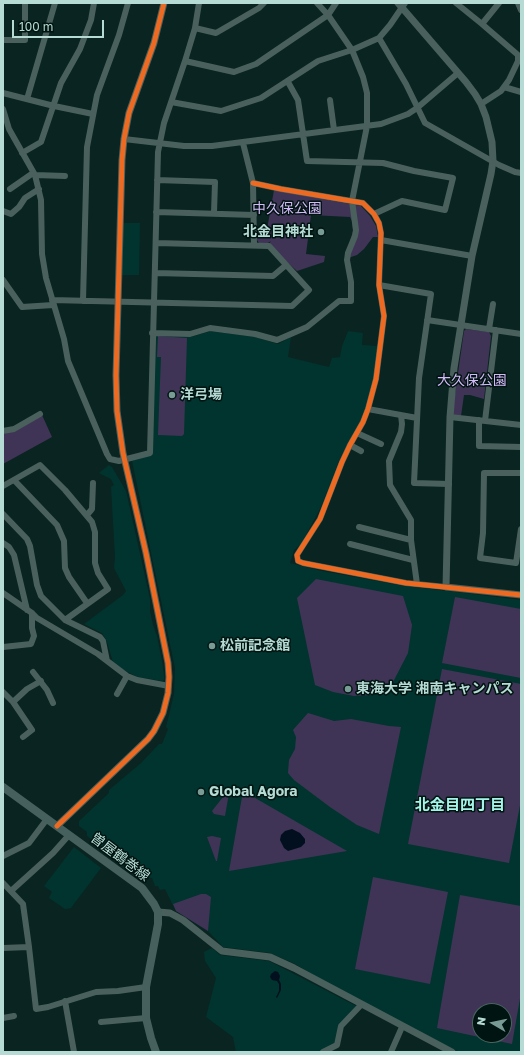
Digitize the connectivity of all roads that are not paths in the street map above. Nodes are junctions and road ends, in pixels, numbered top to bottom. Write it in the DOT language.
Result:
graph roads {
  1 [pos="25,3"];
  2 [pos="55,3"];
  3 [pos="94,3"];
  4 [pos="128,3"];
  5 [pos="164,3"];
  6 [pos="199,3"];
  7 [pos="264,3"];
  8 [pos="317,3"];
  9 [pos="336,3"];
  10 [pos="456,3"];
  11 [pos="499,3"];
  12 [pos="518,3"];
  13 [pos="401,5"];
  14 [pos="521,10"];
  15 [pos="328,16"];
  16 [pos="482,24"];
  17 [pos="194,28"];
  18 [pos="378,38"];
  19 [pos="3,40"];
  20 [pos="352,50"];
  21 [pos="185,61"];
  22 [pos="458,73"];
  23 [pos="288,82"];
  24 [pos="504,87"];
  25 [pos="521,92"];
  26 [pos="3,93"];
  27 [pos="26,99"];
  28 [pos="330,100"];
  29 [pos="171,102"];
  30 [pos="481,104"];
  31 [pos="54,106"];
  32 [pos="417,108"];
  33 [pos="3,110"];
  34 [pos="93,114"];
  35 [pos="367,126"];
  36 [pos="334,130"];
  37 [pos="303,135"];
  38 [pos="124,139"];
  39 [pos="160,143"];
  40 [pos="243,143"];
  41 [pos="22,153"];
  42 [pos="493,161"];
  43 [pos="359,163"];
  44 [pos="521,173"];
  45 [pos="34,174"];
  46 [pos="65,176"];
  47 [pos="157,180"];
  48 [pos="253,183"];
  49 [pos="12,184"];
  50 [pos="39,189"];
  51 [pos="352,201"];
  52 [pos="3,211"];
  53 [pos="156,212"];
  54 [pos="214,214"];
  55 [pos="374,214"];
  56 [pos="254,215"];
  57 [pos="380,240"];
  58 [pos="156,243"];
  59 [pos="254,246"];
  60 [pos="472,256"];
  61 [pos="286,265"];
  62 [pos="155,273"];
  63 [pos="3,280"];
  64 [pos="379,285"];
  65 [pos="83,301"];
  66 [pos="118,302"];
  67 [pos="53,303"];
  68 [pos="154,303"];
  69 [pos="493,304"];
  70 [pos="427,320"];
  71 [pos="461,325"];
  72 [pos="489,329"];
  73 [pos="496,330"];
  74 [pos="152,333"];
  75 [pos="521,334"];
  76 [pos="368,409"];
  77 [pos="40,414"];
  78 [pos="401,415"];
  79 [pos="450,417"];
  80 [pos="417,418"];
  81 [pos="482,421"];
  82 [pos="521,425"];
  83 [pos="3,431"];
  84 [pos="357,432"];
  85 [pos="382,444"];
  86 [pos="350,445"];
  87 [pos="521,447"];
  88 [pos="361,451"];
  89 [pos="124,460"];
  90 [pos="521,474"];
  91 [pos="14,480"];
  92 [pos="93,483"];
  93 [pos="449,484"];
  94 [pos="3,486"];
  95 [pos="3,514"];
  96 [pos="87,515"];
  97 [pos="359,527"];
  98 [pos="521,529"];
  99 [pos="411,540"];
  100 [pos="3,543"];
  101 [pos="350,544"];
  102 [pos="413,560"];
  103 [pos="417,584"];
  104 [pos="446,587"];
  105 [pos="3,593"];
  106 [pos="521,595"];
  107 [pos="87,603"];
  108 [pos="30,611"];
  109 [pos="65,620"];
  110 [pos="3,647"];
  111 [pos="108,661"];
  112 [pos="34,672"];
  113 [pos="127,676"];
  114 [pos="41,681"];
  115 [pos="169,686"];
  116 [pos="3,692"];
  117 [pos="117,694"];
  118 [pos="13,702"];
  119 [pos="53,703"];
  120 [pos="23,737"];
  121 [pos="3,787"];
  122 [pos="47,819"];
  123 [pos="57,826"];
  124 [pos="68,835"];
  125 [pos="3,856"];
  126 [pos="3,882"];
  127 [pos="11,891"];
  128 [pos="158,912"];
  129 [pos="30,947"];
  130 [pos="3,948"];
  131 [pos="146,987"];
  132 [pos="65,1001"];
  133 [pos="361,1005"];
  134 [pos="14,1016"];
  135 [pos="3,1018"];
  136 [pos="146,1018"];
  137 [pos="101,1022"];
  138 [pos="402,1027"];
  139 [pos="74,1052"];
  140 [pos="156,1052"];
  141 [pos="323,1052"];
  142 [pos="391,1052"];
  143 [pos="452,1052"];
  1 -- 19 [label="street"];
  2 -- 27 [label="street"];
  3 -- 31 [label="street"];
  4 -- 34 [label="street"];
  5 -- 38 [label="street"];
  6 -- 17 [label="street"];
  7 -- 17 [label="street"];
  8 -- 15 [label="street"];
  9 -- 15 [label="street"];
  10 -- 16 [label="street"];
  11 -- 16 [label="street"];
  12 -- 14 [label="street"];
  13 -- 18 [label="street"];
  13 -- 22 [label="street"];
  15 -- 20 [label="street"];
  15 -- 21 [label="street"];
  16 -- 24 [label="street"];
  17 -- 21 [label="street"];
  18 -- 20 [label="street"];
  18 -- 32 [label="street"];
  20 -- 23 [label="street"];
  20 -- 35 [label="street"];
  21 -- 29 [label="street"];
  22 -- 30 [label="street"];
  22 -- 32 [label="street"];
  23 -- 29 [label="street"];
  23 -- 37 [label="street"];
  24 -- 25 [label="street"];
  24 -- 30 [label="street"];
  26 -- 27 [label="street"];
  27 -- 31 [label="street"];
  28 -- 36 [label="street"];
  29 -- 39 [label="street"];
  30 -- 42 [label="street"];
  31 -- 34 [label="street"];
  31 -- 41 [label="street"];
  32 -- 35 [label="street"];
  32 -- 42 [label="street"];
  33 -- 41 [label="street"];
  34 -- 65 [label="street"];
  35 -- 36 [label="street"];
  35 -- 43 [label="street"];
  36 -- 37 [label="street"];
  37 -- 40 [label="street"];
  37 -- 43 [label="street"];
  38 -- 39 [label="street"];
  38 -- 66 [label="street"];
  39 -- 40 [label="street"];
  39 -- 47 [label="street"];
  40 -- 48 [label="street"];
  41 -- 45 [label="street"];
  42 -- 44 [label="street"];
  42 -- 60 [label="street"];
  43 -- 51 [label="street"];
  43 -- 55 [label="street"];
  45 -- 46 [label="street"];
  45 -- 49 [label="street"];
  45 -- 50 [label="street"];
  47 -- 53 [label="street"];
  47 -- 54 [label="street"];
  48 -- 51 [label="street"];
  48 -- 56 [label="street"];
  50 -- 52 [label="street"];
  50 -- 67 [label="street"];
  51 -- 55 [label="street"];
  51 -- 74 [label="street"];
  53 -- 54 [label="street"];
  53 -- 58 [label="street"];
  54 -- 56 [label="street"];
  55 -- 57 [label="street"];
  56 -- 59 [label="street"];
  57 -- 60 [label="street"];
  57 -- 64 [label="street"];
  58 -- 59 [label="street"];
  58 -- 62 [label="street"];
  59 -- 61 [label="street"];
  60 -- 71 [label="street"];
  61 -- 62 [label="street"];
  61 -- 68 [label="street"];
  62 -- 68 [label="street"];
  63 -- 67 [label="street"];
  64 -- 70 [label="street"];
  64 -- 76 [label="street"];
  65 -- 66 [label="street"];
  65 -- 67 [label="street"];
  66 -- 68 [label="street"];
  66 -- 89 [label="street"];
  67 -- 89 [label="street"];
  68 -- 74 [label="street"];
  69 -- 72 [label="street"];
  70 -- 71 [label="street"];
  70 -- 80 [label="street"];
  71 -- 72 [label="street"];
  71 -- 79 [label="street"];
  72 -- 73 [label="street"];
  73 -- 75 [label="street"];
  73 -- 81 [label="street"];
  74 -- 89 [label="street"];
  76 -- 78 [label="street"];
  76 -- 84 [label="street"];
  77 -- 83 [label="street"];
  78 -- 80 [label="street"];
  78 -- 99 [label="street"];
  79 -- 81 [label="street"];
  79 -- 93 [label="street"];
  80 -- 93 [label="street"];
  81 -- 82 [label="street"];
  81 -- 87 [label="street"];
  84 -- 85 [label="street"];
  84 -- 86 [label="street"];
  86 -- 88 [label="street"];
  86 -- 103 [label="street"];
  89 -- 115 [label="street"];
  90 -- 98 [label="street"];
  91 -- 94 [label="street"];
  91 -- 96 [label="street"];
  91 -- 107 [label="street"];
  92 -- 96 [label="street"];
  93 -- 104 [label="street"];
  95 -- 109 [label="street"];
  96 -- 107 [label="street"];
  97 -- 99 [label="street"];
  99 -- 102 [label="street"];
  100 -- 108 [label="street"];
  101 -- 102 [label="street"];
  102 -- 103 [label="street"];
  103 -- 104 [label="street"];
  104 -- 106 [label="street"];
  105 -- 108 [label="street"];
  107 -- 109 [label="street"];
  108 -- 110 [label="street"];
  108 -- 111 [label="street"];
  109 -- 111 [label="street"];
  111 -- 113 [label="street"];
  112 -- 114 [label="street"];
  113 -- 115 [label="street"];
  113 -- 117 [label="street"];
  114 -- 118 [label="street"];
  114 -- 119 [label="street"];
  115 -- 123 [label="street"];
  116 -- 118 [label="street"];
  118 -- 120 [label="street"];
  121 -- 122 [label="main road, 曽屋鶴巻線"];
  122 -- 123 [label="main road, 曽屋鶴巻線"];
  122 -- 125 [label="street"];
  123 -- 124 [label="main road, 曽屋鶴巻線"];
  124 -- 127 [label="street"];
  124 -- 128 [label="main road, 曽屋鶴巻線"];
  126 -- 127 [label="street"];
  127 -- 129 [label="street"];
  128 -- 131 [label="main road"];
  128 -- 133 [label="street"];
  129 -- 130 [label="street"];
  129 -- 132 [label="street"];
  131 -- 132 [label="street"];
  131 -- 136 [label="main road"];
  132 -- 139 [label="street"];
  133 -- 138 [label="street"];
  133 -- 141 [label="street"];
  134 -- 135 [label="street"];
  136 -- 137 [label="street"];
  136 -- 140 [label="main road"];
  138 -- 142 [label="street"];
  138 -- 143 [label="street"];
}
